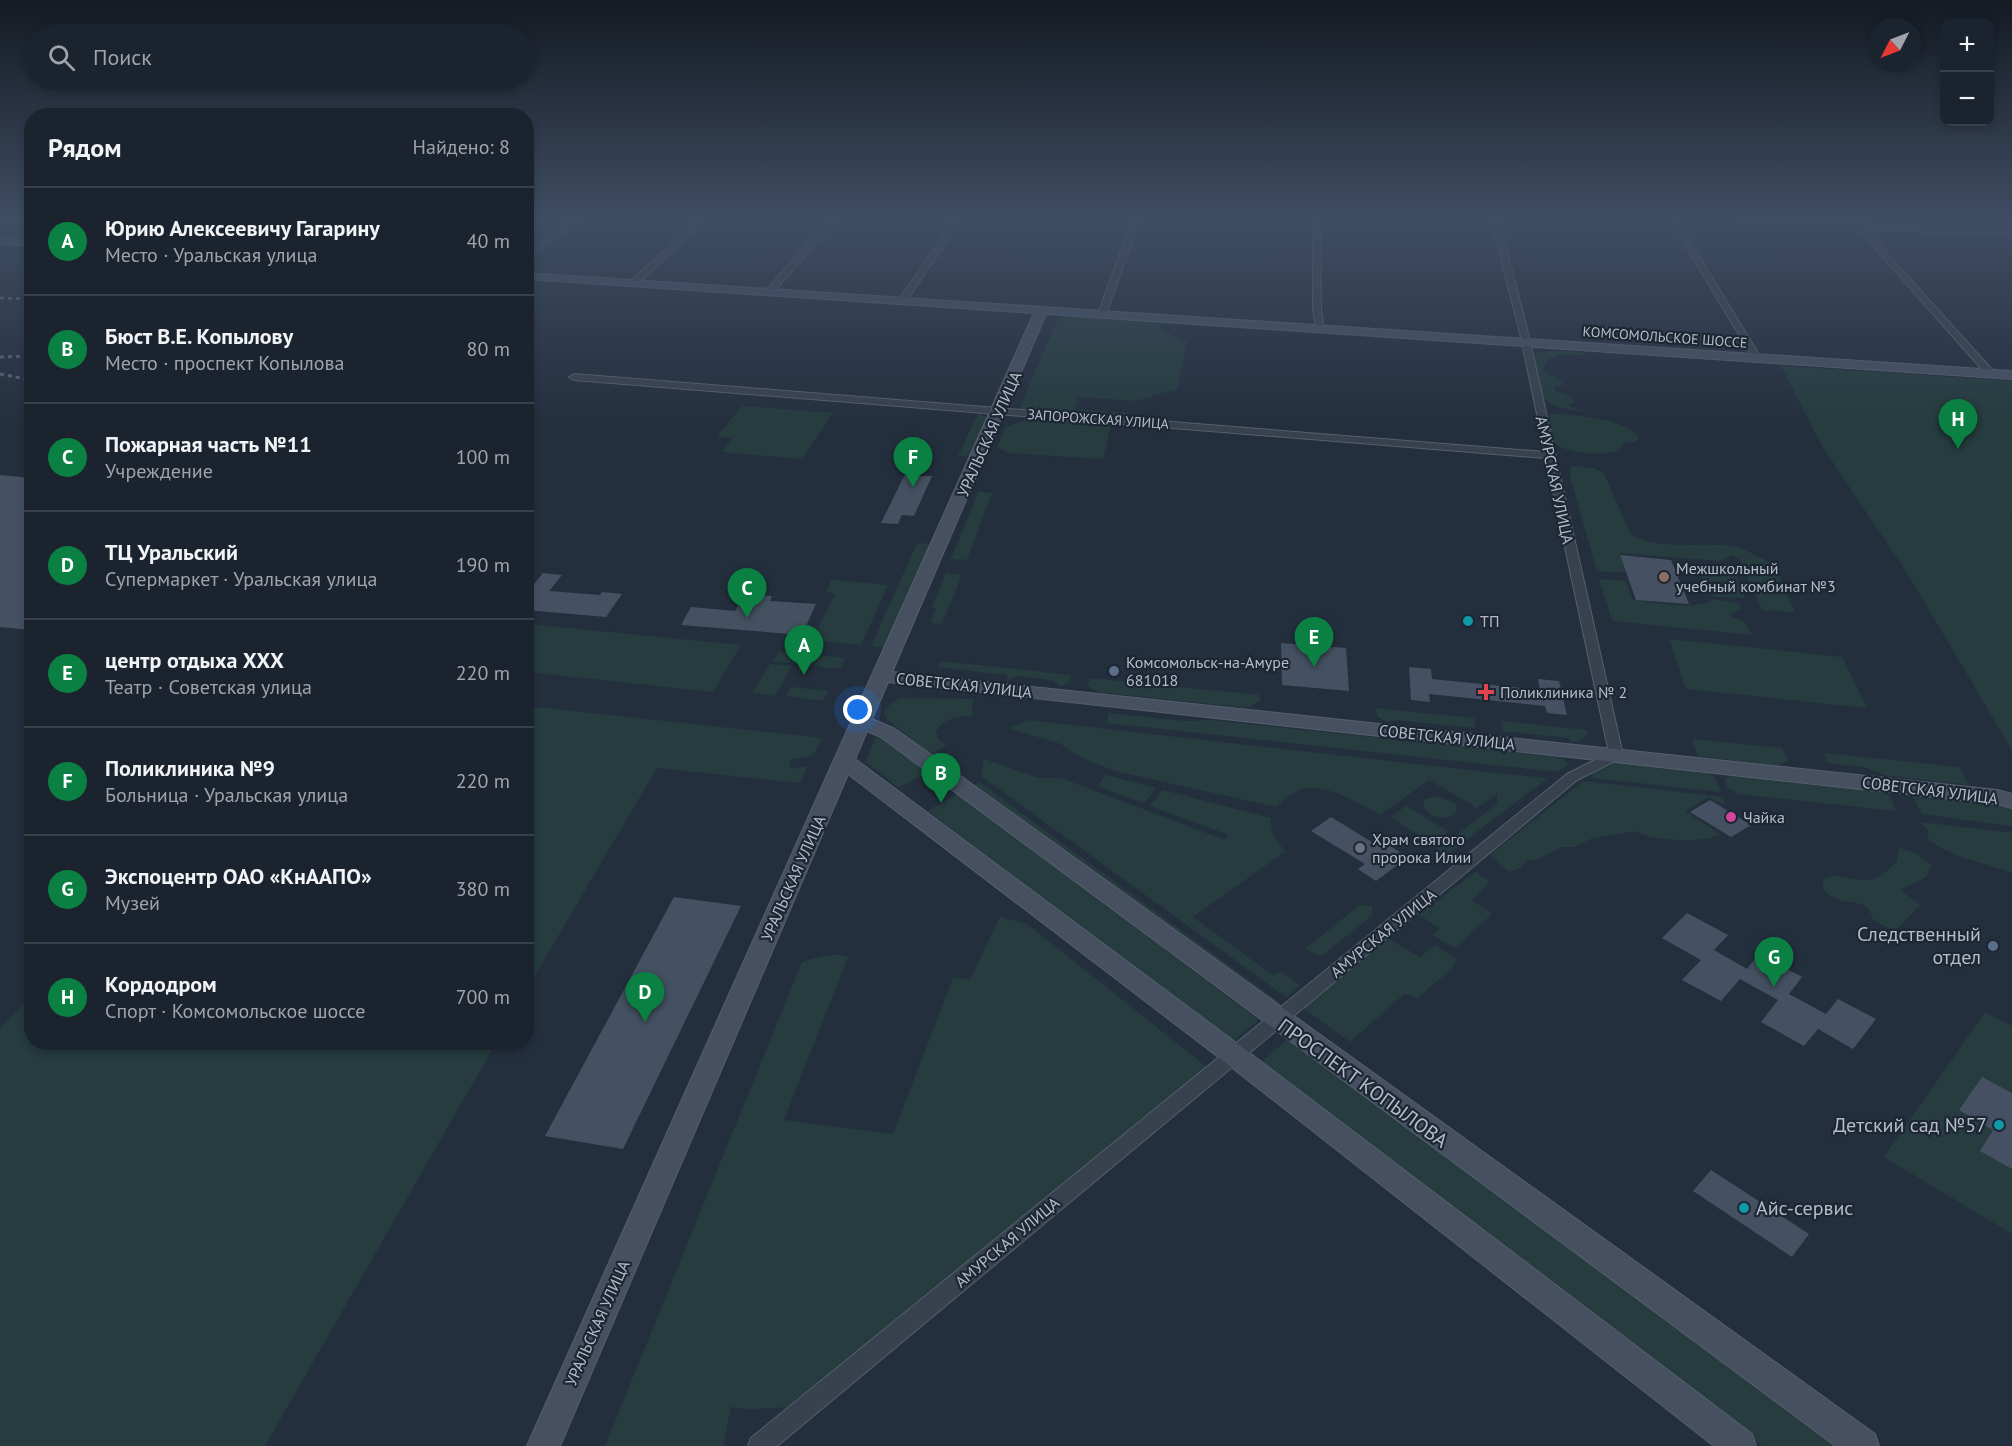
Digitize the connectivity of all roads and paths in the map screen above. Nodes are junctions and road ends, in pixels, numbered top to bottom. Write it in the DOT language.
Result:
graph roads {
  1 [pos="701,287"];
  2 [pos="773,287"];
  3 [pos="911,287"];
  4 [pos="1112,287"];
  5 [pos="1317,287"];
  6 [pos="1512,287"];
  7 [pos="1714,287"];
  8 [pos="1914,287"];
  9 [pos="769,292"];
  10 [pos="902,301"];
  11 [pos="1042,310"];
  12 [pos="1102,314"];
  13 [pos="1320,329"];
  14 [pos="1525,342"];
  15 [pos="1757,358"];
  16 [pos="1990,373"];
  17 [pos="2012,375"];
  18 [pos="574,377"];
  19 [pos="999,412"];
  20 [pos="1550,456"];
  21 [pos="881,676"];
  22 [pos="861,722"];
  23 [pos="1616,755"];
  24 [pos="844,761"];
  25 [pos="2012,801"];
  26 [pos="1277,1020"];
  27 [pos="1234,1055"];
  28 [pos="543,1446"];
  29 [pos="759,1446"];
  30 [pos="1740,1446"];
  31 [pos="1863,1446"];
  1 -- 9 [label="street, КОМСОМОЛЬСКОЕ ШОССЕ"];
  2 -- 9 [label="street"];
  3 -- 10 [label="street"];
  4 -- 12 [label="street"];
  5 -- 13 [label="street"];
  6 -- 14 [label="street, АМУРСКАЯ УЛИЦА"];
  7 -- 15 [label="street"];
  8 -- 16 [label="street"];
  9 -- 10 [label="street, КОМСОМОЛЬСКОЕ ШОССЕ"];
  10 -- 11 [label="street, КОМСОМОЛЬСКОЕ ШОССЕ"];
  11 -- 12 [label="street, КОМСОМОЛЬСКОЕ ШОССЕ"];
  11 -- 19 [label="street, УРАЛЬСКАЯ УЛИЦА"];
  12 -- 13 [label="street, КОМСОМОЛЬСКОЕ ШОССЕ"];
  13 -- 14 [label="street, КОМСОМОЛЬСКОЕ ШОССЕ"];
  14 -- 15 [label="street, КОМСОМОЛЬСКОЕ ШОССЕ"];
  14 -- 20 [label="street, АМУРСКАЯ УЛИЦА"];
  15 -- 16 [label="street, КОМСОМОЛЬСКОЕ ШОССЕ"];
  16 -- 17 [label="street, КОМСОМОЛЬСКОЕ ШОССЕ"];
  18 -- 19 [label="street, ЗАПОРОЖСКАЯ УЛИЦА"];
  19 -- 20 [label="street, ЗАПОРОЖСКАЯ УЛИЦА"];
  19 -- 21 [label="street, УРАЛЬСКАЯ УЛИЦА"];
  20 -- 23 [label="street, АМУРСКАЯ УЛИЦА"];
  21 -- 22 [label="street, УРАЛЬСКАЯ УЛИЦА"];
  21 -- 23 [label="street, СОВЕТСКАЯ УЛИЦА"];
  22 -- 24 [label="street, УРАЛЬСКАЯ УЛИЦА"];
  22 -- 26 [label="street, ПРОСПЕКТ КОПЫЛОВА"];
  23 -- 25 [label="street, СОВЕТСКАЯ УЛИЦА"];
  23 -- 26 [label="street, АМУРСКАЯ УЛИЦА"];
  24 -- 27 [label="street"];
  24 -- 28 [label="street, УРАЛЬСКАЯ УЛИЦА"];
  26 -- 27 [label="street, АМУРСКАЯ УЛИЦА"];
  26 -- 31 [label="street, ПРОСПЕКТ КОПЫЛОВА"];
  27 -- 29 [label="street, АМУРСКАЯ УЛИЦА"];
  27 -- 30 [label="street"];
}
